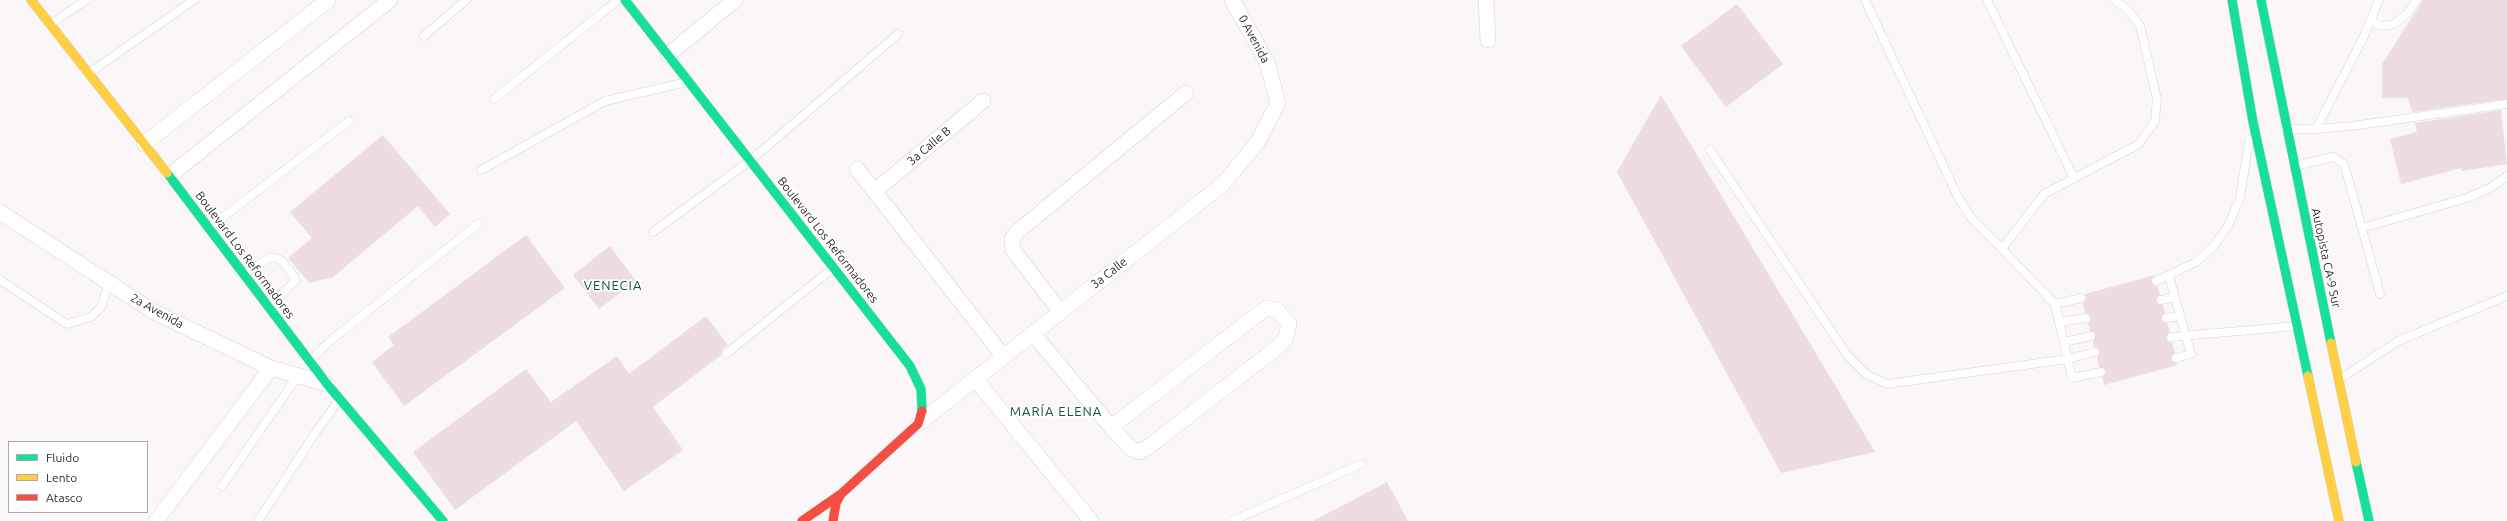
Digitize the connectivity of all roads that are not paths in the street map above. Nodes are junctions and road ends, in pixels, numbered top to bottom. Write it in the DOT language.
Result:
graph roads {
  1 [pos="31,0"];
  2 [pos="86,0"];
  3 [pos="194,0"];
  4 [pos="328,0"];
  5 [pos="390,0"];
  6 [pos="466,0"];
  7 [pos="618,0"];
  8 [pos="625,0"];
  9 [pos="735,0"];
  10 [pos="1232,0"];
  11 [pos="1486,0"];
  12 [pos="1865,0"];
  13 [pos="1988,0"];
  14 [pos="2115,0"];
  15 [pos="2232,0"];
  16 [pos="2261,0"];
  17 [pos="2379,0"];
  18 [pos="2417,0"];
  19 [pos="2370,21"];
  20 [pos="50,25"];
  21 [pos="898,34"];
  22 [pos="424,36"];
  23 [pos="1488,40"];
  24 [pos="668,55"];
  25 [pos="89,74"];
  26 [pos="688,82"];
  27 [pos="1186,93"];
  28 [pos="494,99"];
  29 [pos="983,101"];
  30 [pos="1278,103"];
  31 [pos="2507,104"];
  32 [pos="349,121"];
  33 [pos="2252,122"];
  34 [pos="2286,129"];
  35 [pos="2316,129"];
  36 [pos="144,144"];
  37 [pos="1710,150"];
  38 [pos="751,160"];
  39 [pos="2294,167"];
  40 [pos="857,169"];
  41 [pos="480,170"];
  42 [pos="169,176"];
  43 [pos="2507,176"];
  44 [pos="2074,178"];
  45 [pos="875,191"];
  46 [pos="0,212"];
  47 [pos="478,224"];
  48 [pos="210,227"];
  49 [pos="2362,228"];
  50 [pos="653,232"];
  51 [pos="2002,249"];
  52 [pos="835,268"];
  53 [pos="244,273"];
  54 [pos="2169,276"];
  55 [pos="0,280"];
  56 [pos="2156,281"];
  57 [pos="109,283"];
  58 [pos="2380,294"];
  59 [pos="2507,296"];
  60 [pos="2174,297"];
  61 [pos="2081,298"];
  62 [pos="2161,300"];
  63 [pos="2055,304"];
  64 [pos="269,306"];
  65 [pos="1060,311"];
  66 [pos="2180,316"];
  67 [pos="2086,318"];
  68 [pos="2166,318"];
  69 [pos="2060,322"];
  70 [pos="2298,326"];
  71 [pos="2185,334"];
  72 [pos="1034,335"];
  73 [pos="2091,336"];
  74 [pos="2171,337"];
  75 [pos="2064,342"];
  76 [pos="2096,352"];
  77 [pos="726,354"];
  78 [pos="1004,358"];
  79 [pos="2176,358"];
  80 [pos="2068,359"];
  81 [pos="311,361"];
  82 [pos="272,368"];
  83 [pos="2101,372"];
  84 [pos="298,375"];
  85 [pos="2340,379"];
  86 [pos="976,380"];
  87 [pos="327,384"];
  88 [pos="340,399"];
  89 [pos="918,424"];
  90 [pos="1111,427"];
  91 [pos="1361,464"];
  92 [pos="222,486"];
  93 [pos="841,494"];
  94 [pos="156,521"];
  95 [pos="258,521"];
  96 [pos="443,521"];
  97 [pos="802,521"];
  98 [pos="833,521"];
  99 [pos="1091,521"];
  100 [pos="1232,521"];
  101 [pos="2339,521"];
  102 [pos="2369,521"];
  1 -- 20 [label="main road, Boulevard Los Reformadores"];
  2 -- 20 [label="lane"];
  3 -- 25 [label="lane"];
  4 -- 36 [label="street"];
  5 -- 42 [label="street"];
  6 -- 22 [label="lane"];
  7 -- 28 [label="lane"];
  8 -- 24 [label="main road, Boulevard Los Reformadores"];
  9 -- 24 [label="street"];
  10 -- 30 [label="street, 0 Avenida"];
  11 -- 23 [label="street"];
  12 -- 51 [label="lane"];
  13 -- 44 [label="lane"];
  14 -- 44 [label="lane"];
  15 -- 33 [label="main road"];
  16 -- 34 [label="main road, Autopista CA-9 Sur"];
  17 -- 19 [label="lane"];
  18 -- 19 [label="lane"];
  19 -- 35 [label="lane"];
  20 -- 25 [label="main road, Boulevard Los Reformadores"];
  21 -- 38 [label="lane"];
  24 -- 26 [label="main road, Boulevard Los Reformadores"];
  25 -- 36 [label="main road, Boulevard Los Reformadores"];
  26 -- 38 [label="main road, Boulevard Los Reformadores"];
  26 -- 41 [label="lane"];
  27 -- 65 [label="street"];
  29 -- 45 [label="street, 3a Calle B"];
  30 -- 65 [label="street, 3a Calle"];
  31 -- 35 [label="lane"];
  32 -- 48 [label="lane"];
  33 -- 54 [label="lane"];
  33 -- 70 [label="main road"];
  34 -- 35 [label="lane"];
  34 -- 39 [label="main road, Autopista CA-9 Sur"];
  36 -- 42 [label="main road, Boulevard Los Reformadores"];
  37 -- 80 [label="lane"];
  38 -- 50 [label="lane"];
  38 -- 52 [label="main road, Boulevard Los Reformadores"];
  39 -- 49 [label="lane"];
  39 -- 85 [label="main road, Autopista CA-9 Sur"];
  40 -- 45 [label="street"];
  42 -- 48 [label="main road, Boulevard Los Reformadores"];
  43 -- 49 [label="lane"];
  44 -- 51 [label="lane"];
  45 -- 78 [label="street"];
  46 -- 57 [label="street, 2a Avenida"];
  47 -- 81 [label="lane"];
  48 -- 53 [label="main road, Boulevard Los Reformadores"];
  49 -- 58 [label="lane"];
  51 -- 63 [label="lane"];
  52 -- 77 [label="lane"];
  52 -- 89 [label="main road, Boulevard Los Reformadores"];
  53 -- 64 [label="main road, Boulevard Los Reformadores"];
  53 -- 64 [label="lane"];
  54 -- 56 [label="lane"];
  54 -- 60 [label="lane"];
  55 -- 57 [label="lane"];
  57 -- 82 [label="street, 2a Avenida"];
  59 -- 85 [label="lane"];
  60 -- 62 [label="lane"];
  60 -- 66 [label="lane"];
  61 -- 63 [label="lane"];
  63 -- 69 [label="lane"];
  64 -- 81 [label="main road, Boulevard Los Reformadores"];
  65 -- 72 [label="street, 3a Calle"];
  66 -- 68 [label="lane"];
  66 -- 71 [label="lane"];
  67 -- 69 [label="lane"];
  69 -- 75 [label="lane"];
  70 -- 71 [label="lane"];
  70 -- 101 [label="main road"];
  71 -- 74 [label="lane"];
  71 -- 79 [label="lane"];
  72 -- 78 [label="street, 3a Calle"];
  72 -- 90 [label="street"];
  73 -- 75 [label="lane"];
  75 -- 80 [label="lane"];
  76 -- 80 [label="lane"];
  78 -- 86 [label="street, 3a Calle"];
  80 -- 83 [label="lane"];
  81 -- 84 [label="lane"];
  81 -- 87 [label="main road, Boulevard Los Reformadores"];
  82 -- 84 [label="street, 2a Avenida"];
  82 -- 94 [label="street"];
  84 -- 87 [label="street, 2a Avenida"];
  84 -- 92 [label="lane"];
  85 -- 102 [label="main road, Autopista CA-9 Sur"];
  86 -- 89 [label="street, 3a Calle"];
  86 -- 99 [label="street"];
  87 -- 88 [label="main road, Boulevard Los Reformadores"];
  88 -- 95 [label="lane"];
  88 -- 96 [label="main road, Boulevard Los Reformadores"];
  89 -- 93 [label="main road"];
  90 -- 90 [label="street"];
  91 -- 100 [label="lane"];
  93 -- 97 [label="main road"];
  93 -- 98 [label="main road"];
}
